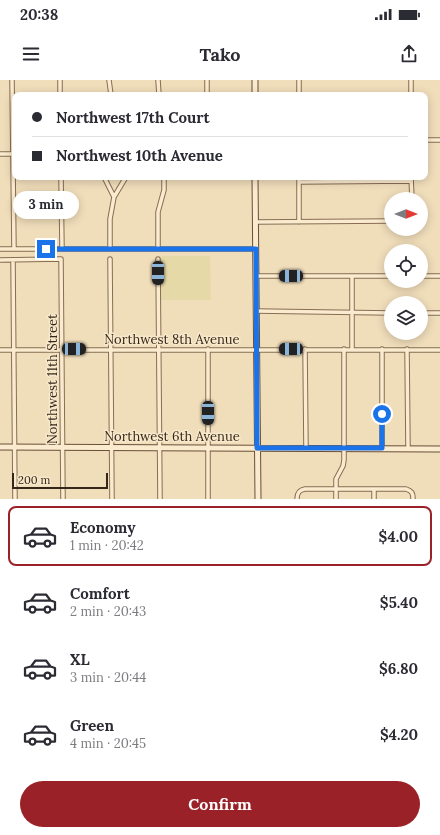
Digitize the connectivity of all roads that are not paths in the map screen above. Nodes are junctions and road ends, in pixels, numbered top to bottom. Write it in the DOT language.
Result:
graph roads {
  1 [pos="12,80"];
  2 [pos="60,80"];
  3 [pos="109,80"];
  4 [pos="158,80"];
  5 [pos="207,80"];
  6 [pos="255,80"];
  7 [pos="299,80"];
  8 [pos="412,80"];
  9 [pos="12,92"];
  10 [pos="60,92"];
  11 [pos="111,92"];
  12 [pos="159,92"];
  13 [pos="207,92"];
  14 [pos="255,92"];
  15 [pos="299,92"];
  16 [pos="411,92"];
  17 [pos="428,140"];
  18 [pos="440,140"];
  19 [pos="0,154"];
  20 [pos="12,154"];
  21 [pos="14,180"];
  22 [pos="61,180"];
  23 [pos="106,180"];
  24 [pos="124,180"];
  25 [pos="164,180"];
  26 [pos="255,180"];
  27 [pos="374,180"];
  28 [pos="411,180"];
  29 [pos="299,182"];
  30 [pos="412,192"];
  31 [pos="114,197"];
  32 [pos="384,221"];
  33 [pos="256,222"];
  34 [pos="299,222"];
  35 [pos="0,248"];
  36 [pos="14,248"];
  37 [pos="62,249"];
  38 [pos="110,249"];
  39 [pos="158,249"];
  40 [pos="256,249"];
  41 [pos="110,259"];
  42 [pos="158,259"];
  43 [pos="0,260"];
  44 [pos="13,260"];
  45 [pos="256,276"];
  46 [pos="352,276"];
  47 [pos="384,276"];
  48 [pos="428,276"];
  49 [pos="440,276"];
  50 [pos="256,311"];
  51 [pos="351,312"];
  52 [pos="384,313"];
  53 [pos="428,313"];
  54 [pos="440,313"];
  55 [pos="14,349"];
  56 [pos="62,349"];
  57 [pos="111,349"];
  58 [pos="158,349"];
  59 [pos="208,349"];
  60 [pos="256,349"];
  61 [pos="305,349"];
  62 [pos="344,349"];
  63 [pos="352,349"];
  64 [pos="382,349"];
  65 [pos="407,349"];
  66 [pos="0,350"];
  67 [pos="440,350"];
  68 [pos="0,447"];
  69 [pos="15,447"];
  70 [pos="62,447"];
  71 [pos="112,447"];
  72 [pos="160,448"];
  73 [pos="208,448"];
  74 [pos="257,448"];
  75 [pos="306,448"];
  76 [pos="344,448"];
  77 [pos="382,448"];
  78 [pos="408,448"];
  79 [pos="440,448"];
  80 [pos="336,489"];
  81 [pos="374,489"];
  82 [pos="15,499"];
  83 [pos="63,499"];
  84 [pos="112,499"];
  85 [pos="160,499"];
  86 [pos="208,499"];
  87 [pos="258,499"];
  88 [pos="297,499"];
  89 [pos="336,499"];
  90 [pos="374,499"];
  91 [pos="413,499"];
  1 -- 9 [label="street"];
  2 -- 10 [label="street"];
  3 -- 11 [label="street"];
  4 -- 12 [label="street"];
  5 -- 13 [label="street"];
  6 -- 14 [label="street"];
  7 -- 15 [label="street"];
  8 -- 16 [label="street"];
  17 -- 18 [label="street"];
  19 -- 20 [label="street"];
  21 -- 36 [label="street"];
  22 -- 37 [label="street"];
  23 -- 31 [label="street"];
  24 -- 31 [label="street"];
  25 -- 39 [label="street"];
  26 -- 33 [label="street"];
  27 -- 29 [label="street"];
  28 -- 30 [label="street"];
  29 -- 34 [label="street"];
  31 -- 38 [label="street"];
  32 -- 34 [label="street"];
  33 -- 34 [label="street"];
  33 -- 40 [label="street"];
  35 -- 36 [label="street"];
  36 -- 37 [label="street"];
  37 -- 38 [label="street"];
  38 -- 39 [label="street"];
  39 -- 40 [label="street"];
  40 -- 45 [label="street"];
  41 -- 57 [label="street"];
  42 -- 58 [label="street"];
  43 -- 44 [label="street"];
  44 -- 55 [label="street"];
  44 -- 56 [label="street, Northwest 11th Street"];
  45 -- 46 [label="street"];
  45 -- 50 [label="street"];
  46 -- 47 [label="street"];
  46 -- 51 [label="street"];
  48 -- 49 [label="street"];
  50 -- 51 [label="street"];
  50 -- 60 [label="street"];
  51 -- 52 [label="street"];
  51 -- 63 [label="street"];
  53 -- 54 [label="street"];
  55 -- 56 [label="street, Northwest 8th Avenue"];
  55 -- 66 [label="street, Northwest 8th Avenue"];
  55 -- 69 [label="street"];
  56 -- 57 [label="street, Northwest 8th Avenue"];
  56 -- 70 [label="street, Northwest 11th Street"];
  57 -- 58 [label="street, Northwest 8th Avenue"];
  57 -- 71 [label="street"];
  58 -- 59 [label="street, Northwest 8th Avenue"];
  58 -- 72 [label="street"];
  59 -- 60 [label="street, Northwest 8th Avenue"];
  59 -- 73 [label="street"];
  60 -- 61 [label="street, Northwest 8th Avenue"];
  60 -- 74 [label="street"];
  61 -- 62 [label="street, Northwest 8th Avenue"];
  61 -- 75 [label="street"];
  62 -- 63 [label="street, Northwest 8th Avenue"];
  62 -- 76 [label="street"];
  63 -- 64 [label="street, Northwest 8th Avenue"];
  64 -- 65 [label="street, Northwest 8th Avenue"];
  64 -- 77 [label="street"];
  65 -- 67 [label="street, Northwest 8th Avenue"];
  65 -- 78 [label="street"];
  68 -- 69 [label="street, Northwest 6th Avenue"];
  69 -- 70 [label="street, Northwest 6th Avenue"];
  69 -- 82 [label="street"];
  70 -- 71 [label="street, Northwest 6th Avenue"];
  70 -- 83 [label="street, Northwest 11th Street"];
  71 -- 72 [label="street, Northwest 6th Avenue"];
  71 -- 84 [label="street"];
  72 -- 73 [label="street, Northwest 6th Avenue"];
  72 -- 85 [label="street"];
  73 -- 74 [label="street, Northwest 6th Avenue"];
  73 -- 86 [label="street"];
  74 -- 75 [label="street, Northwest 6th Avenue"];
  74 -- 87 [label="street"];
  75 -- 76 [label="street, Northwest 6th Avenue"];
  76 -- 77 [label="street, Northwest 6th Avenue"];
  76 -- 80 [label="street"];
  77 -- 78 [label="street, Northwest 6th Avenue"];
  78 -- 79 [label="street, Northwest 6th Avenue"];
  80 -- 81 [label="street"];
  80 -- 88 [label="street"];
  80 -- 89 [label="street"];
  81 -- 90 [label="street"];
  81 -- 91 [label="street"];
}
